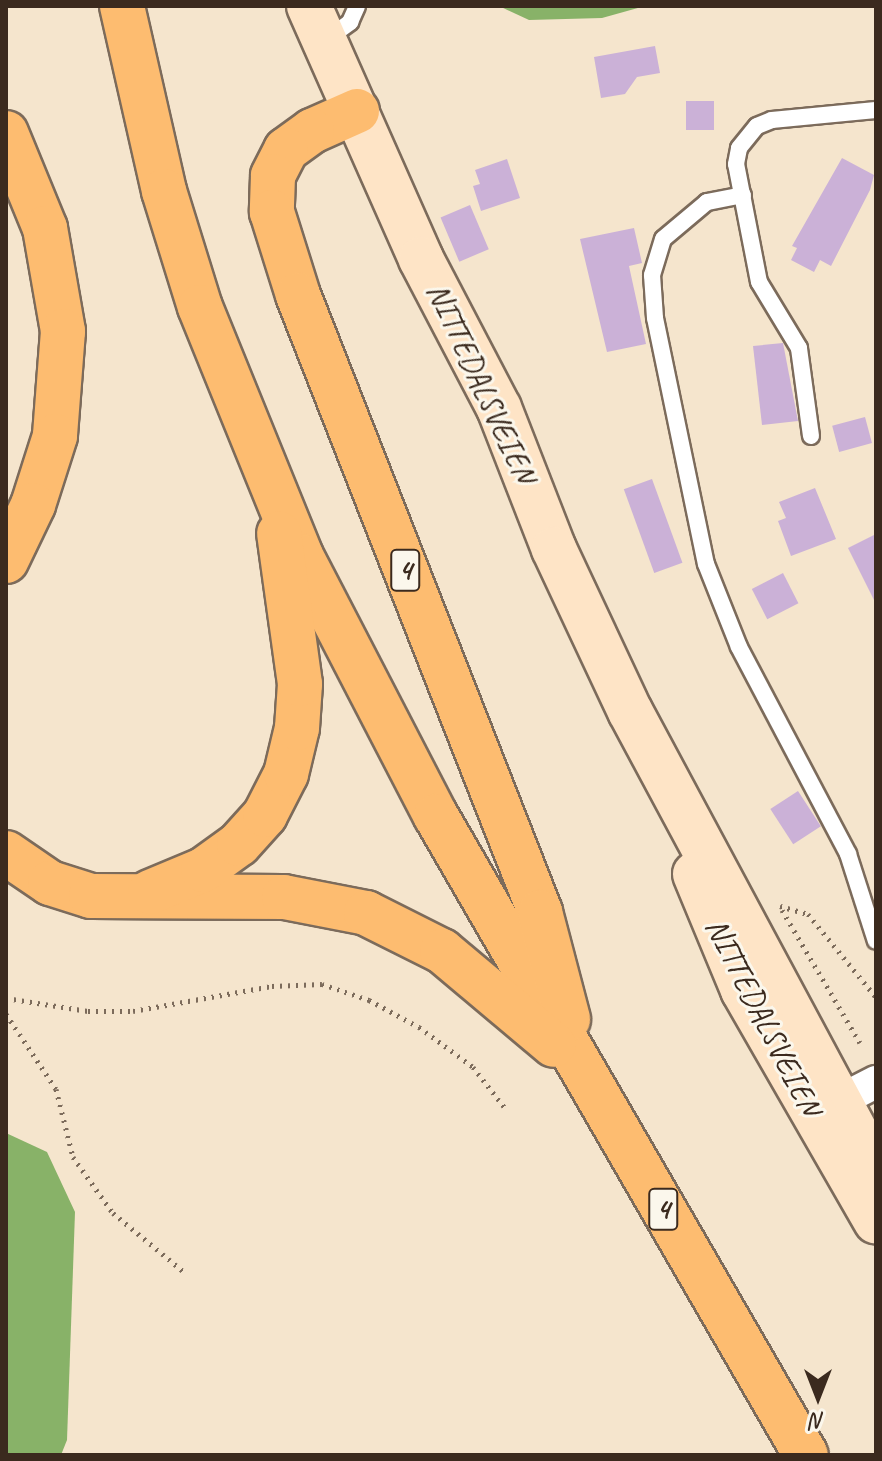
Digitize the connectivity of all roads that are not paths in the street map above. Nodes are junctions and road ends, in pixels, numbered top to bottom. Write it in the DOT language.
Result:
graph roads {
  1 [pos="122,6"];
  2 [pos="357,6"];
  3 [pos="317,23"];
  4 [pos="876,110"];
  5 [pos="357,111"];
  6 [pos="6,133"];
  7 [pos="743,195"];
  8 [pos="811,436"];
  9 [pos="278,506"];
  10 [pos="6,561"];
  11 [pos="6,853"];
  12 [pos="134,899"];
  13 [pos="876,941"];
  14 [pos="580,1068"];
  15 [pos="852,1107"];
  16 [pos="876,1170"];
  17 [pos="876,1221"];
  18 [pos="806,1455"];
  1 -- 9 [label="highway, 4"];
  2 -- 3 [label="lane"];
  3 -- 5 [label="main road, NITTEDALSVEIEN"];
  4 -- 7 [label="lane"];
  5 -- 14 [label="highway, 4"];
  5 -- 15 [label="main road, NITTEDALSVEIEN"];
  6 -- 10 [label="highway"];
  7 -- 8 [label="lane"];
  7 -- 13 [label="lane"];
  9 -- 12 [label="highway, 4"];
  9 -- 14 [label="highway, 4"];
  11 -- 12 [label="highway, 4"];
  12 -- 14 [label="highway, 4"];
  14 -- 18 [label="highway, 4"];
  15 -- 16 [label="main road, NITTEDALSVEIEN"];
  15 -- 17 [label="main road, NITTEDALSVEIEN"];
}
